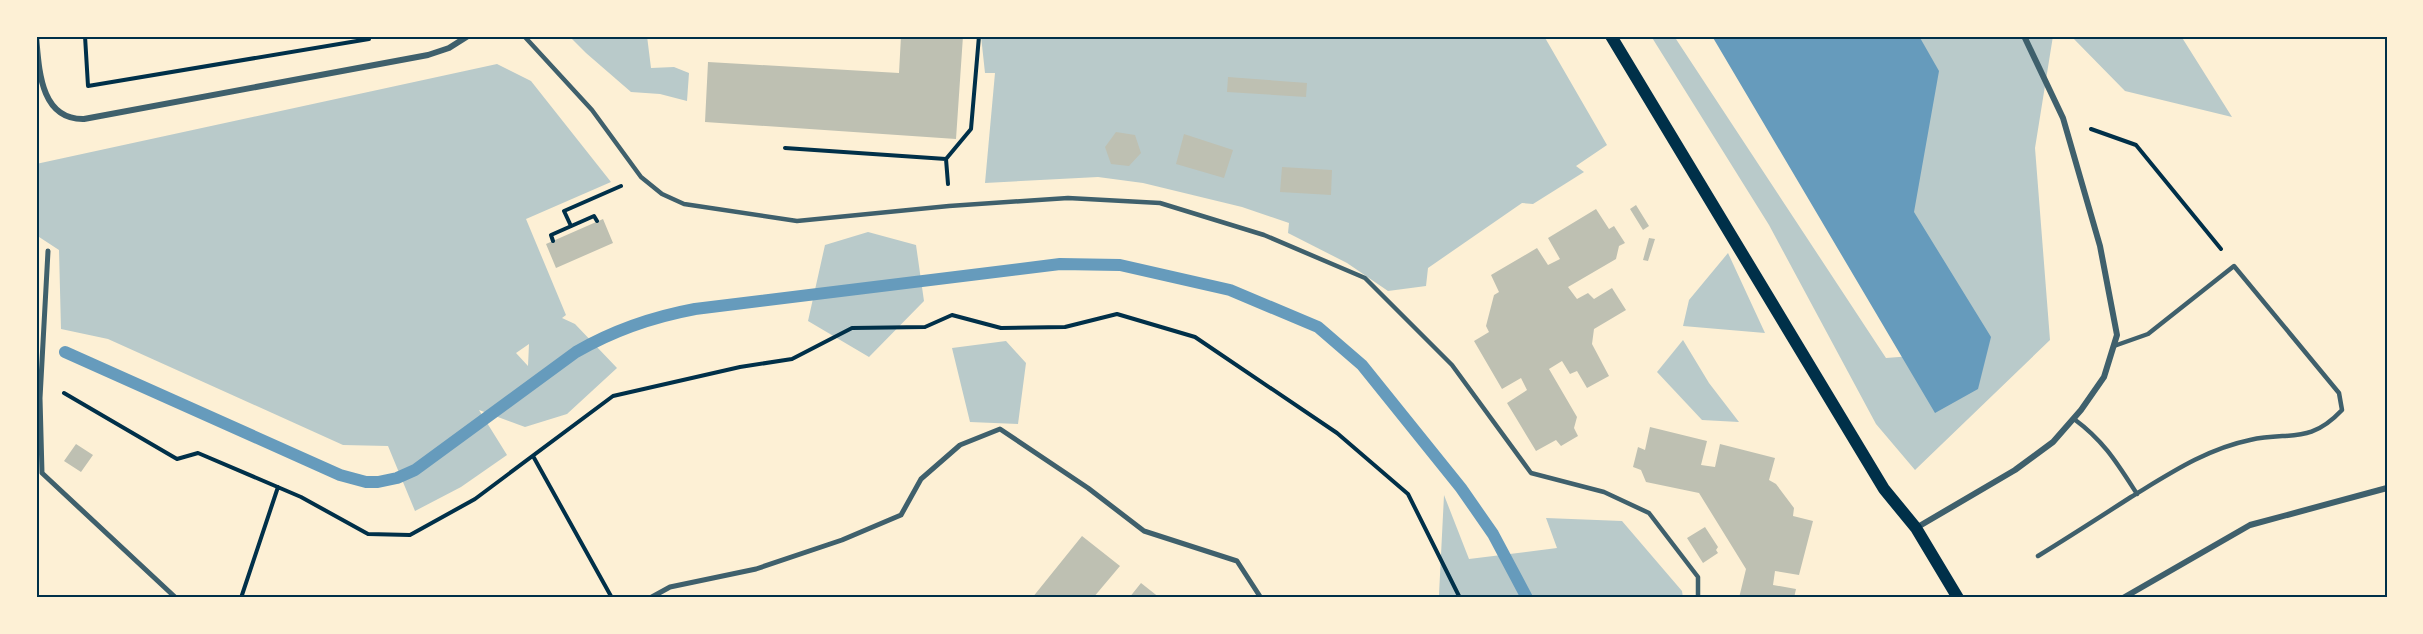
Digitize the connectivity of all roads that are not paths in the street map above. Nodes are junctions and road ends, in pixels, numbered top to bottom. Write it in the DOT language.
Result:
graph roads {
  1 [pos="36,36"];
  2 [pos="468,36"];
  3 [pos="524,36"];
  4 [pos="1611,36"];
  5 [pos="2024,36"];
  6 [pos="48,251"];
  7 [pos="2114,346"];
  8 [pos="2074,419"];
  9 [pos="2387,488"];
  10 [pos="2137,494"];
  11 [pos="1916,528"];
  12 [pos="2038,556"];
  13 [pos="176,598"];
  14 [pos="650,598"];
  15 [pos="1262,598"];
  16 [pos="1698,598"];
  17 [pos="1958,598"];
  18 [pos="2123,598"];
  1 -- 2 [label="street"];
  3 -- 16 [label="lane"];
  4 -- 11 [label="main road"];
  5 -- 7 [label="street"];
  6 -- 13 [label="street"];
  7 -- 8 [label="street"];
  7 -- 10 [label="lane"];
  8 -- 10 [label="lane"];
  8 -- 11 [label="street"];
  9 -- 18 [label="street"];
  10 -- 12 [label="lane"];
  11 -- 17 [label="main road"];
  14 -- 15 [label="street"];
}
